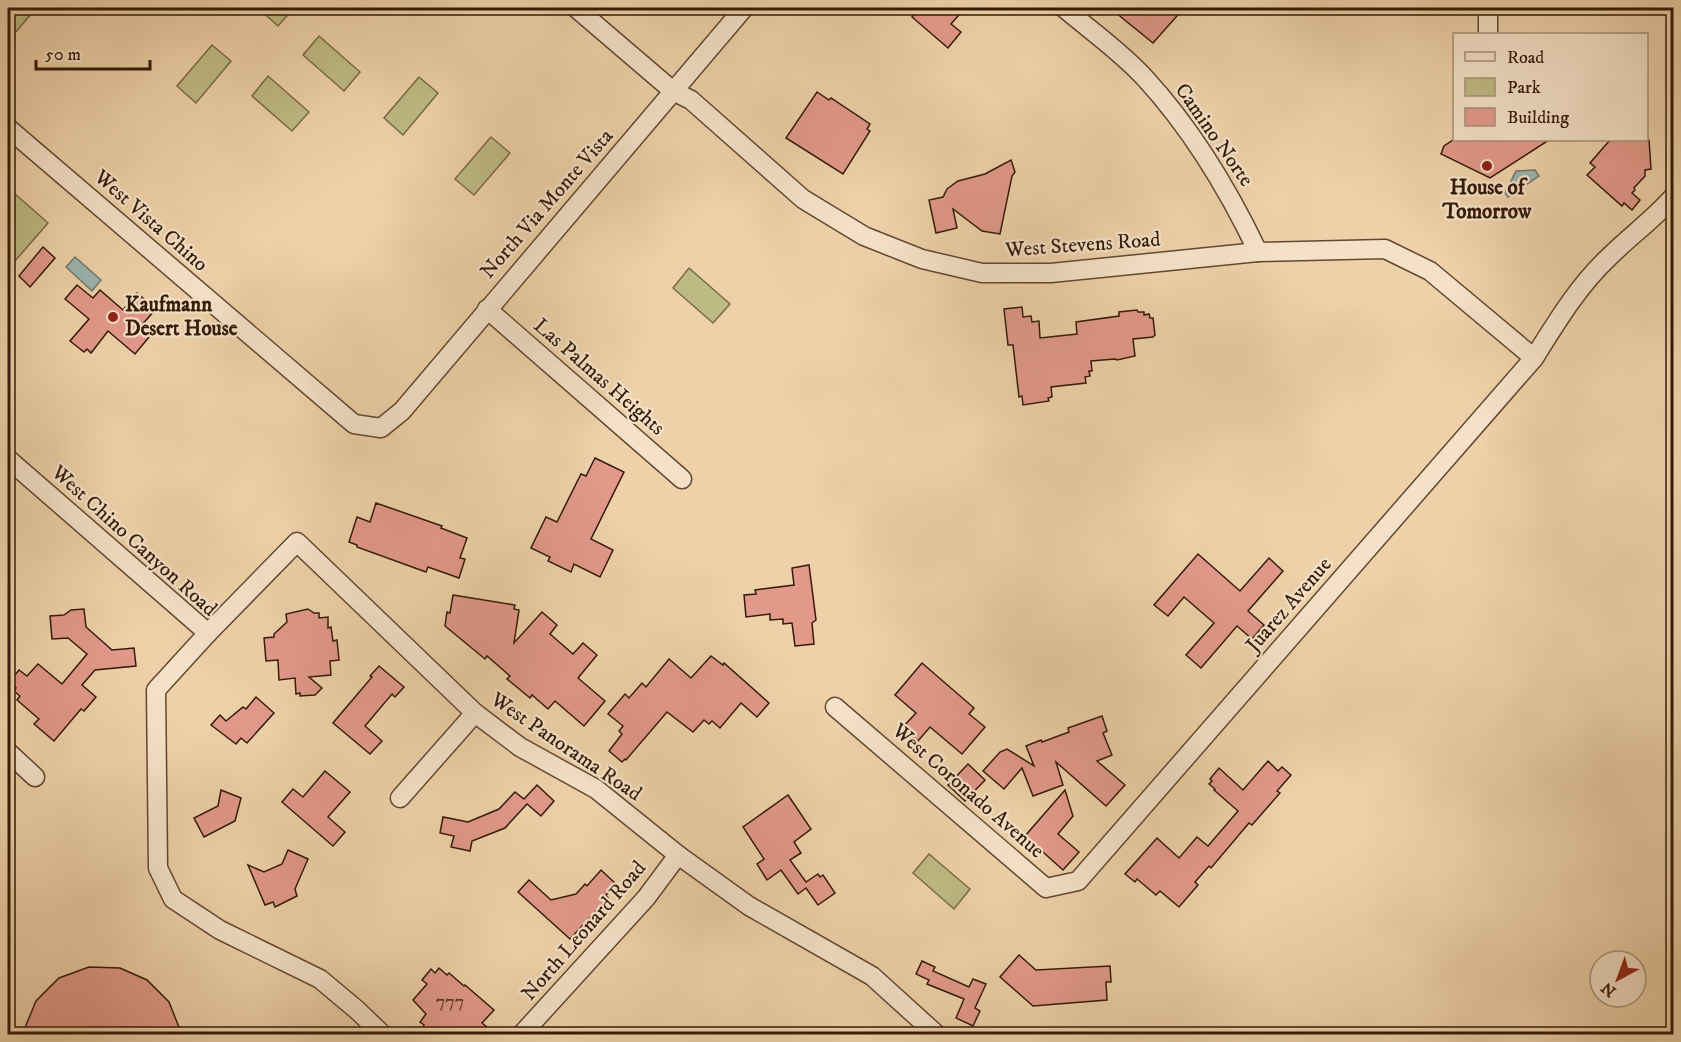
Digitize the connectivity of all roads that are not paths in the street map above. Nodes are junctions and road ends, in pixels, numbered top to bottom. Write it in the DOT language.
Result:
graph roads {
  1 [pos="576,8"];
  2 [pos="744,8"];
  3 [pos="1064,8"];
  4 [pos="1488,8"];
  5 [pos="1488,33"];
  6 [pos="673,92"];
  7 [pos="8,128"];
  8 [pos="1674,196"];
  9 [pos="1258,252"];
  10 [pos="487,309"];
  11 [pos="1534,358"];
  12 [pos="381,428"];
  13 [pos="8,459"];
  14 [pos="682,479"];
  15 [pos="208,633"];
  16 [pos="835,707"];
  17 [pos="475,713"];
  18 [pos="8,752"];
  19 [pos="35,777"];
  20 [pos="400,798"];
  21 [pos="678,855"];
  22 [pos="1078,880"];
  23 [pos="381,1035"];
  24 [pos="522,1035"];
  25 [pos="936,1035"];
  1 -- 6 [label="street, West Stevens Road"];
  2 -- 6 [label="street, North Via Monte Vista"];
  3 -- 9 [label="street, Camino Norte"];
  4 -- 5 [label="street"];
  6 -- 9 [label="street, West Stevens Road"];
  6 -- 10 [label="street, North Via Monte Vista"];
  7 -- 12 [label="street, West Vista Chino"];
  8 -- 11 [label="street, Juarez Avenue"];
  9 -- 11 [label="street, West Stevens Road"];
  10 -- 12 [label="street, North Via Monte Vista"];
  10 -- 14 [label="street, Las Palmas Heights"];
  11 -- 22 [label="street, Juarez Avenue"];
  13 -- 15 [label="street, West Chino Canyon Road"];
  15 -- 17 [label="street, West Panorama Road"];
  15 -- 23 [label="street, West Chino Canyon Road"];
  16 -- 22 [label="street, West Coronado Avenue"];
  17 -- 20 [label="street"];
  17 -- 21 [label="street, West Panorama Road"];
  18 -- 19 [label="street"];
  21 -- 24 [label="street, North Leonard Road"];
  21 -- 25 [label="street, West Panorama Road"];
}
